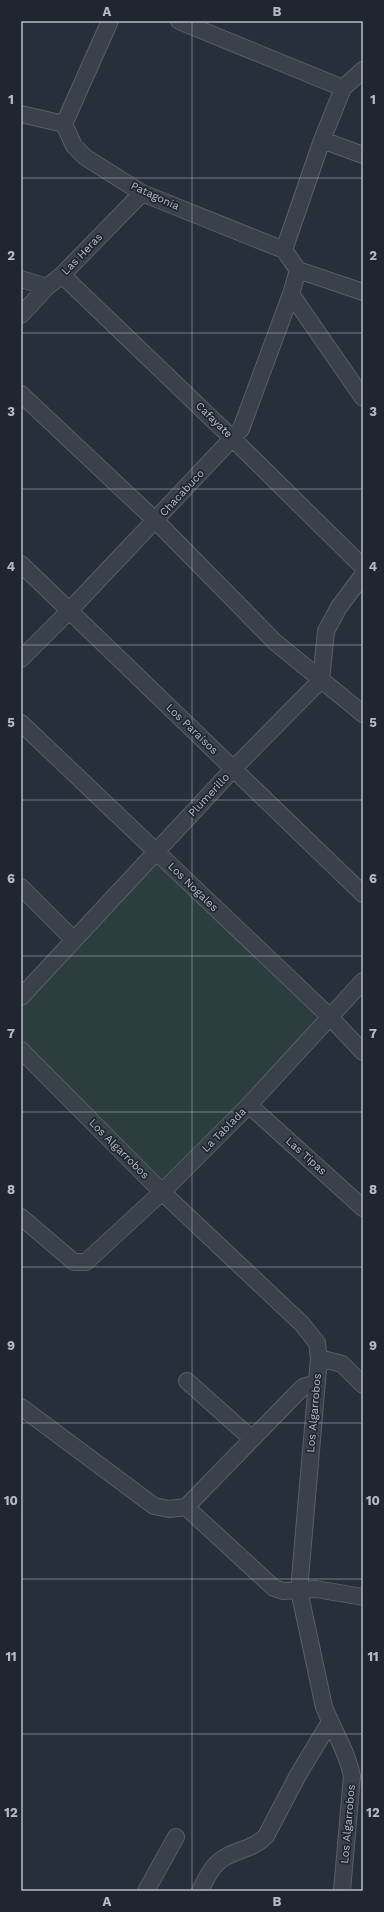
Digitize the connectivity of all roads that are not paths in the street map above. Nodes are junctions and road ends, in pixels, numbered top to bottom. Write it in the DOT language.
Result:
graph roads {
  1 [pos="110,21"];
  2 [pos="179,21"];
  3 [pos="363,70"];
  4 [pos="343,88"];
  5 [pos="21,114"];
  6 [pos="64,124"];
  7 [pos="322,140"];
  8 [pos="363,155"];
  9 [pos="142,193"];
  10 [pos="284,250"];
  11 [pos="298,270"];
  12 [pos="62,275"];
  13 [pos="21,280"];
  14 [pos="47,286"];
  15 [pos="363,292"];
  16 [pos="291,294"];
  17 [pos="21,315"];
  18 [pos="21,394"];
  19 [pos="363,398"];
  20 [pos="233,439"];
  21 [pos="156,521"];
  22 [pos="21,564"];
  23 [pos="363,567"];
  24 [pos="363,575"];
  25 [pos="69,612"];
  26 [pos="21,659"];
  27 [pos="321,680"];
  28 [pos="363,714"];
  29 [pos="21,723"];
  30 [pos="234,768"];
  31 [pos="156,851"];
  32 [pos="21,887"];
  33 [pos="363,894"];
  34 [pos="74,940"];
  35 [pos="363,981"];
  36 [pos="21,998"];
  37 [pos="329,1016"];
  38 [pos="21,1050"];
  39 [pos="363,1052"];
  40 [pos="249,1105"];
  41 [pos="162,1192"];
  42 [pos="363,1208"];
  43 [pos="23,1223"];
  44 [pos="319,1358"];
  45 [pos="187,1381"];
  46 [pos="317,1383"];
  47 [pos="363,1385"];
  48 [pos="21,1407"];
  49 [pos="252,1439"];
  50 [pos="186,1507"];
  51 [pos="299,1590"];
  52 [pos="363,1597"];
  53 [pos="330,1722"];
  54 [pos="363,1762"];
  55 [pos="352,1776"];
  56 [pos="176,1837"];
  57 [pos="146,1891"];
  58 [pos="200,1891"];
  59 [pos="342,1891"];
  1 -- 6 [label="street"];
  2 -- 4 [label="street"];
  3 -- 4 [label="street"];
  4 -- 7 [label="street"];
  5 -- 6 [label="street"];
  6 -- 9 [label="street, Patagonia"];
  7 -- 8 [label="street"];
  7 -- 10 [label="street"];
  9 -- 10 [label="street, Patagonia"];
  9 -- 12 [label="street, Las Heras"];
  10 -- 11 [label="street"];
  11 -- 15 [label="street"];
  11 -- 16 [label="street, Chacabuco"];
  12 -- 14 [label="street, Las Heras"];
  12 -- 20 [label="street, Cafayate"];
  13 -- 14 [label="street"];
  14 -- 17 [label="street, Las Heras"];
  16 -- 19 [label="street"];
  16 -- 20 [label="street, Chacabuco"];
  18 -- 21 [label="street"];
  20 -- 21 [label="street, Chacabuco"];
  20 -- 23 [label="street, Cafayate"];
  21 -- 25 [label="street, Chacabuco"];
  21 -- 27 [label="street"];
  22 -- 25 [label="street, Los Paraísos"];
  24 -- 27 [label="street"];
  25 -- 26 [label="street, Chacabuco"];
  25 -- 30 [label="street, Los Paraísos"];
  27 -- 28 [label="street"];
  27 -- 30 [label="street, Plumerillo"];
  29 -- 31 [label="street, Los Nogales"];
  30 -- 31 [label="street, Plumerillo"];
  30 -- 33 [label="street, Los Paraísos"];
  31 -- 34 [label="street, Plumerillo"];
  31 -- 37 [label="street, Los Nogales"];
  32 -- 34 [label="street"];
  34 -- 36 [label="street, Plumerillo"];
  35 -- 37 [label="street, La Tablada"];
  37 -- 39 [label="street, Los Nogales"];
  37 -- 40 [label="street, La Tablada"];
  38 -- 41 [label="street, Los Algarrobos"];
  40 -- 41 [label="street, La Tablada"];
  40 -- 42 [label="street, Las Tipas"];
  41 -- 43 [label="street, La Tablada"];
  41 -- 44 [label="street, Los Algarrobos"];
  44 -- 46 [label="street, Los Algarrobos"];
  44 -- 47 [label="street"];
  45 -- 49 [label="street"];
  46 -- 49 [label="street"];
  46 -- 51 [label="street, Los Algarrobos"];
  48 -- 50 [label="street"];
  49 -- 50 [label="street"];
  50 -- 51 [label="street"];
  51 -- 52 [label="street"];
  51 -- 53 [label="street, Los Algarrobos"];
  53 -- 55 [label="street, Los Algarrobos"];
  53 -- 58 [label="street"];
  54 -- 55 [label="street"];
  55 -- 59 [label="street, Los Algarrobos"];
  56 -- 57 [label="street"];
}
